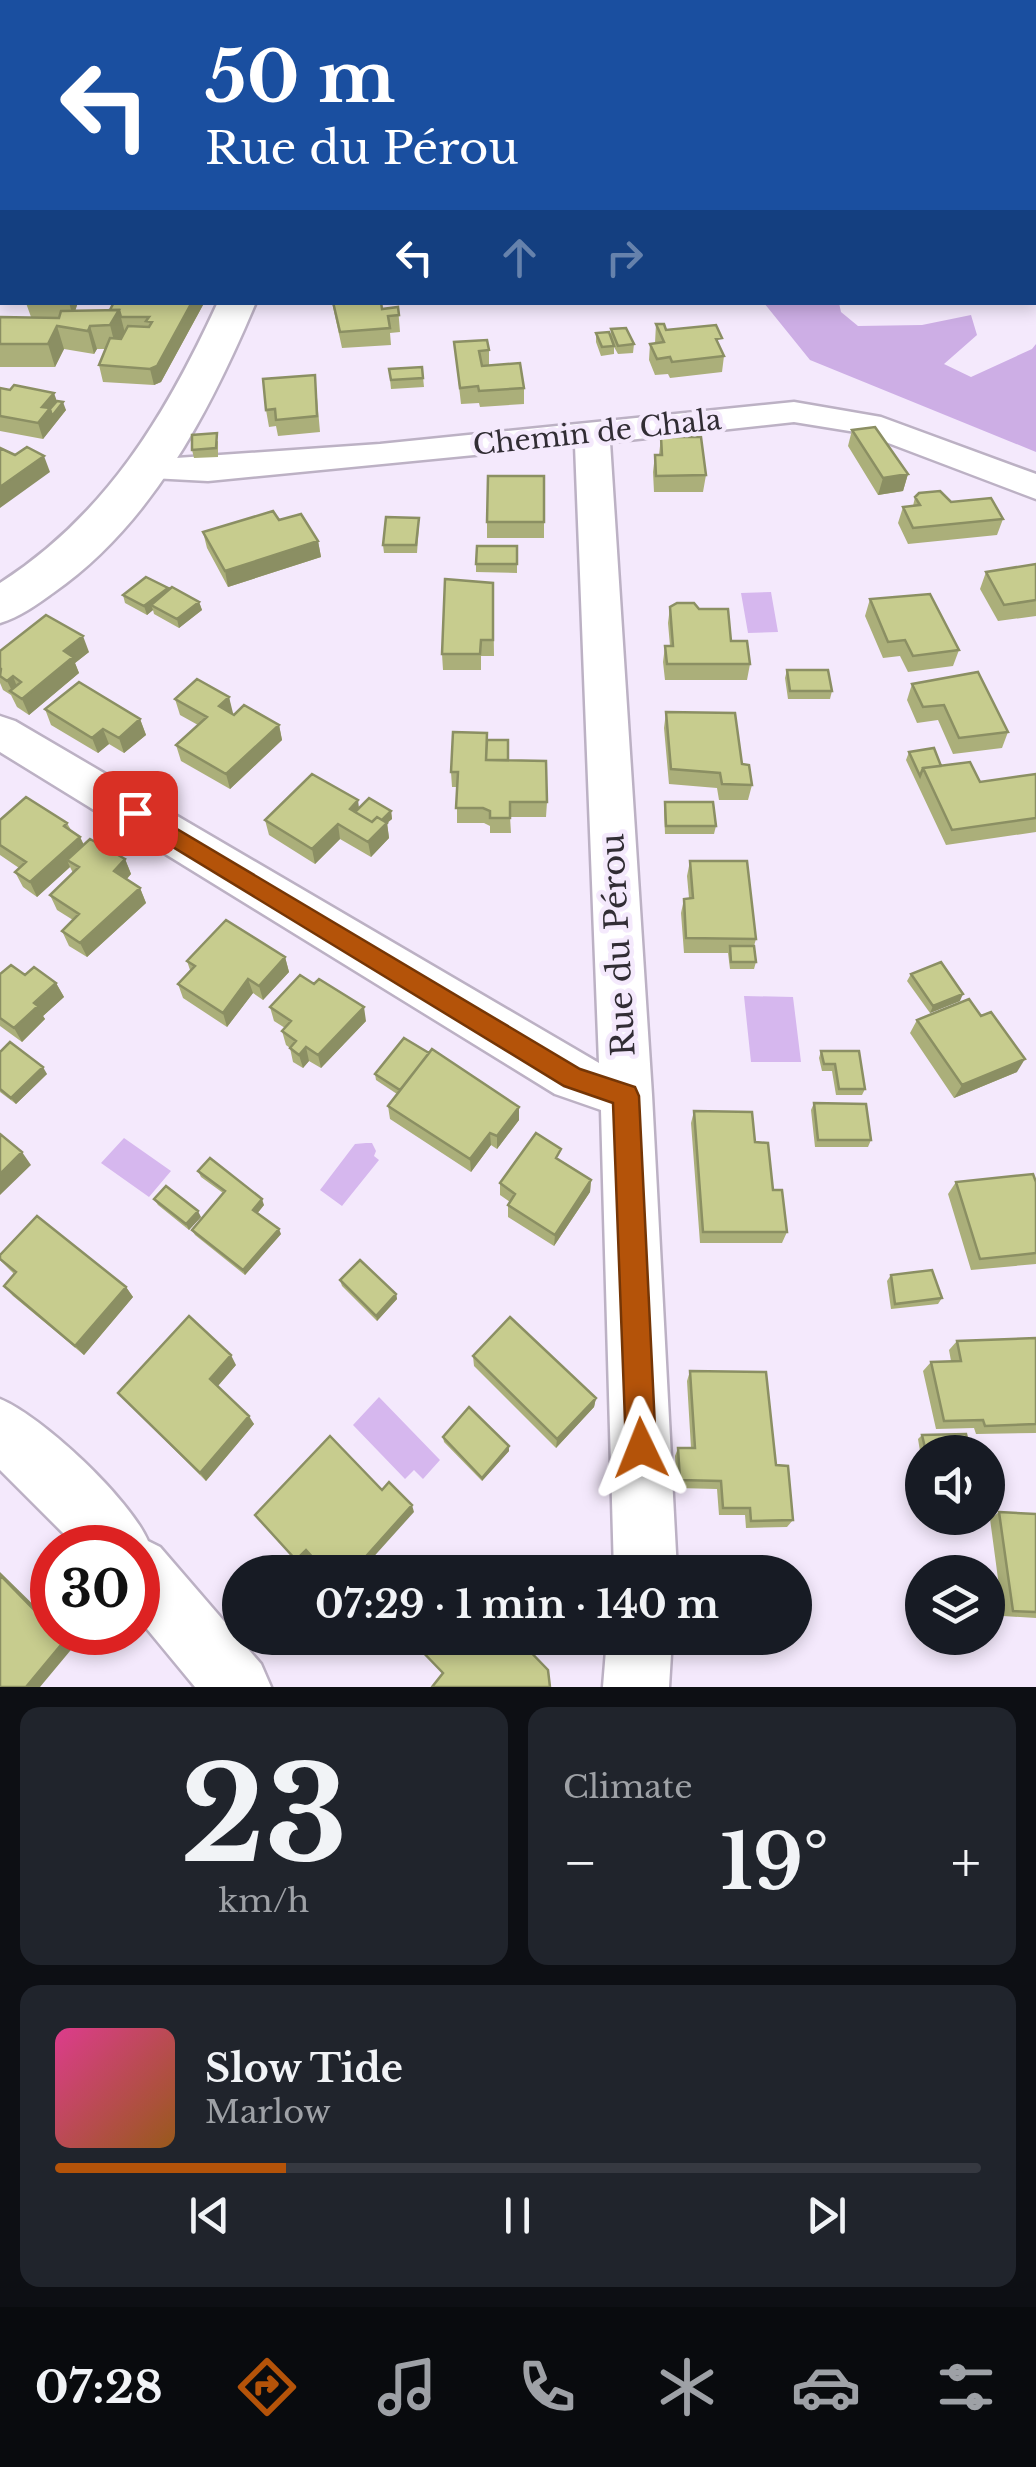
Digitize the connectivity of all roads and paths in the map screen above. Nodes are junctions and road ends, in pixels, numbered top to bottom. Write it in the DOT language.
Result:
graph roads {
  1 [pos="236,305"];
  2 [pos="592,430"];
  3 [pos="146,470"];
  4 [pos="1036,487"];
  5 [pos="0,606"];
  6 [pos="0,732"];
  7 [pos="626,1096"];
  8 [pos="0,1429"];
  9 [pos="100,1525"];
  10 [pos="644,1555"];
  11 [pos="160,1595"];
  12 [pos="639,1655"];
  13 [pos="238,1687"];
  14 [pos="636,1687"];
  1 -- 3 [label="main road"];
  2 -- 3 [label="street, Chemin de Chala"];
  2 -- 4 [label="street, Chemin de Chala"];
  2 -- 7 [label="street, Rue du Pérou"];
  3 -- 5 [label="main road"];
  6 -- 7 [label="street, Rue du Pérou"];
  7 -- 10 [label="street"];
  8 -- 9 [label="street"];
  11 -- 13 [label="street"];
  12 -- 14 [label="street"];
}
